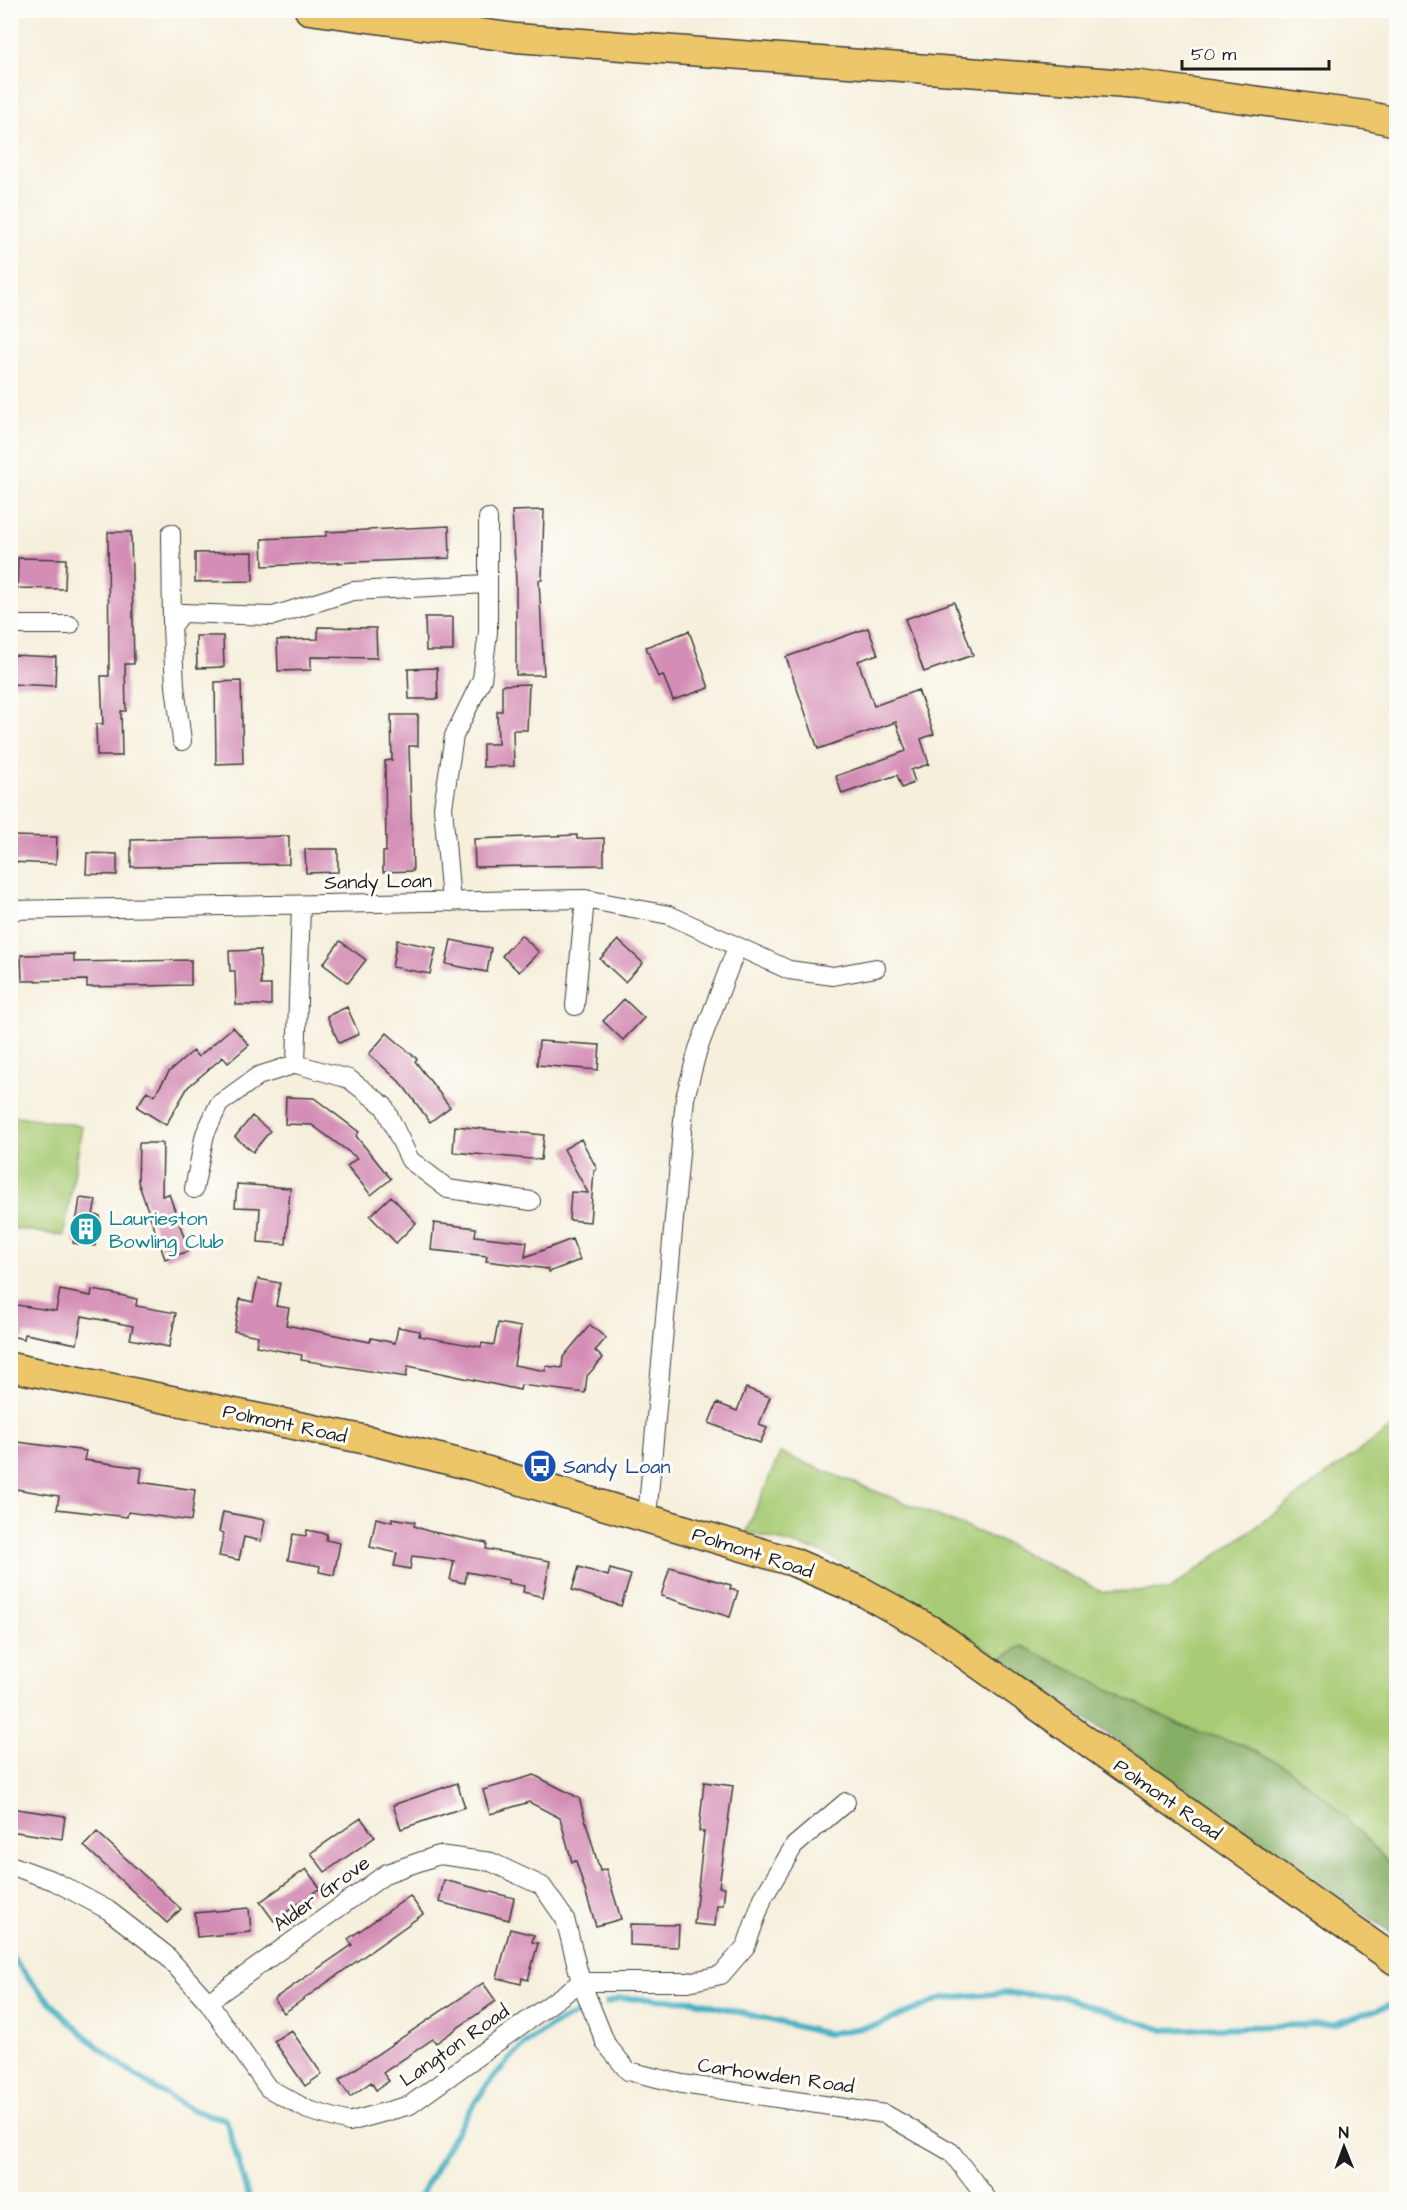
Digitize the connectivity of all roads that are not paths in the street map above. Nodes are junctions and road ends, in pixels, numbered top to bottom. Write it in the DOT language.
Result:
graph roads {
  1 [pos="309,10"];
  2 [pos="1396,122"];
  3 [pos="488,518"];
  4 [pos="171,533"];
  5 [pos="487,585"];
  6 [pos="10,625"];
  7 [pos="70,625"];
  8 [pos="172,627"];
  9 [pos="182,741"];
  10 [pos="585,899"];
  11 [pos="451,902"];
  12 [pos="301,905"];
  13 [pos="10,910"];
  14 [pos="737,947"];
  15 [pos="876,968"];
  16 [pos="575,1006"];
  17 [pos="296,1064"];
  18 [pos="194,1189"];
  19 [pos="531,1201"];
  20 [pos="10,1367"];
  21 [pos="647,1517"];
  22 [pos="846,1802"];
  23 [pos="10,1865"];
  24 [pos="1396,1961"];
  25 [pos="581,1982"];
  26 [pos="208,2002"];
  27 [pos="988,2199"];
  1 -- 2 [label="main road"];
  3 -- 5 [label="street"];
  4 -- 8 [label="street"];
  5 -- 8 [label="street"];
  5 -- 11 [label="street"];
  6 -- 7 [label="street"];
  8 -- 9 [label="street"];
  10 -- 11 [label="street, Sandy Loan"];
  10 -- 14 [label="street, Sandy Loan"];
  10 -- 16 [label="street"];
  11 -- 12 [label="street, Sandy Loan"];
  12 -- 13 [label="street, Sandy Loan"];
  12 -- 17 [label="street"];
  14 -- 15 [label="street, Sandy Loan"];
  14 -- 21 [label="street"];
  17 -- 18 [label="street"];
  17 -- 19 [label="street"];
  20 -- 21 [label="main road, Polmont Road"];
  21 -- 24 [label="main road, Polmont Road"];
  22 -- 25 [label="street"];
  23 -- 26 [label="street, Langton Road"];
  25 -- 26 [label="street, Langton Road"];
  25 -- 26 [label="street, Alder Grove"];
  25 -- 27 [label="street, Carhowden Road"];
}
